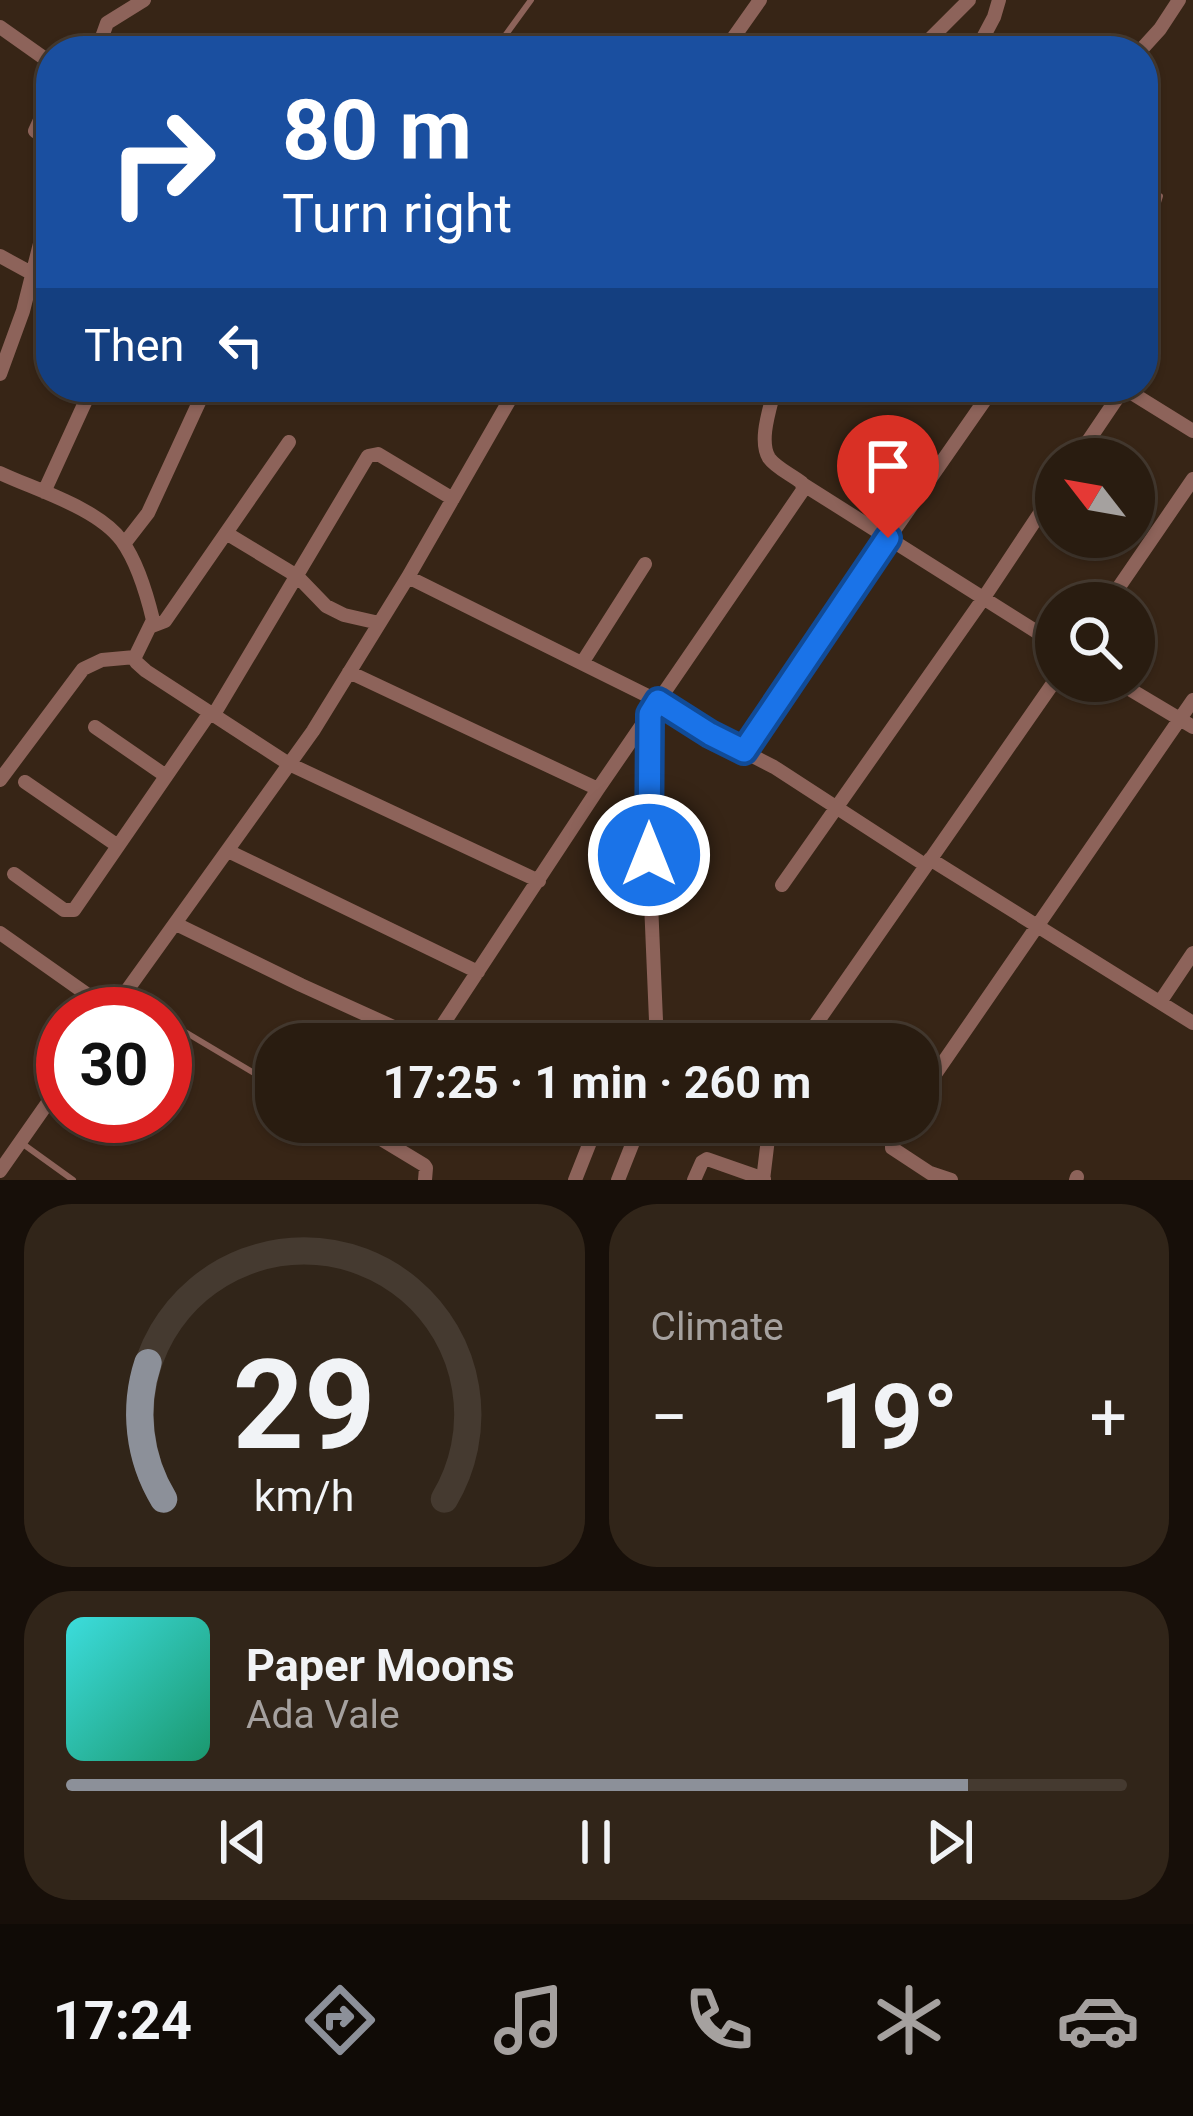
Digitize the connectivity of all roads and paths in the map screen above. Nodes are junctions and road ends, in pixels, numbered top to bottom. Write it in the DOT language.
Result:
graph roads {
  1 [pos="144,0"];
  2 [pos="531,0"];
  3 [pos="760,0"];
  4 [pos="969,0"];
  5 [pos="999,0"];
  6 [pos="1179,0"];
  7 [pos="0,27"];
  8 [pos="103,36"];
  9 [pos="505,36"];
  10 [pos="735,36"];
  11 [pos="933,36"];
  12 [pos="984,36"];
  13 [pos="1153,36"];
  14 [pos="36,52"];
  15 [pos="1160,196"];
  16 [pos="1158,202"];
  17 [pos="0,256"];
  18 [pos="36,262"];
  19 [pos="32,278"];
  20 [pos="36,281"];
  21 [pos="6,340"];
  22 [pos="0,374"];
  23 [pos="85,402"];
  24 [pos="199,402"];
  25 [pos="509,402"];
  26 [pos="772,402"];
  27 [pos="983,402"];
  28 [pos="1113,402"];
  29 [pos="1147,402"];
  30 [pos="1193,431"];
  31 [pos="1090,438"];
  32 [pos="289,442"];
  33 [pos="0,472"];
  34 [pos="1193,479"];
  35 [pos="804,485"];
  36 [pos="44,492"];
  37 [pos="454,500"];
  38 [pos="1035,521"];
  39 [pos="230,535"];
  40 [pos="888,538"];
  41 [pos="124,544"];
  42 [pos="645,564"];
  43 [pos="297,576"];
  44 [pos="407,577"];
  45 [pos="1122,582"];
  46 [pos="983,599"];
  47 [pos="379,623"];
  48 [pos="152,626"];
  49 [pos="1035,631"];
  50 [pos="135,657"];
  51 [pos="582,664"];
  52 [pos="349,672"];
  53 [pos="1193,700"];
  54 [pos="1040,702"];
  55 [pos="1151,702"];
  56 [pos="654,707"];
  57 [pos="211,715"];
  58 [pos="1186,723"];
  59 [pos="95,728"];
  60 [pos="744,751"];
  61 [pos="289,764"];
  62 [pos="166,776"];
  63 [pos="0,780"];
  64 [pos="25,782"];
  65 [pos="598,789"];
  66 [pos="837,808"];
  67 [pos="118,846"];
  68 [pos="228,851"];
  69 [pos="928,862"];
  70 [pos="14,874"];
  71 [pos="539,881"];
  72 [pos="782,885"];
  73 [pos="176,924"];
  74 [pos="1037,928"];
  75 [pos="0,933"];
  76 [pos="1193,953"];
  77 [pos="478,972"];
  78 [pos="75,987"];
  79 [pos="130,987"];
  80 [pos="1160,1002"];
  81 [pos="1193,1022"];
  82 [pos="384,1023"];
  83 [pos="444,1023"];
  84 [pos="656,1023"];
  85 [pos="817,1023"];
  86 [pos="192,1036"];
  87 [pos="939,1069"];
  88 [pos="254,1073"];
  89 [pos="36,1119"];
  90 [pos="20,1142"];
  91 [pos="388,1143"];
  92 [pos="590,1143"];
  93 [pos="633,1143"];
  94 [pos="768,1143"];
  95 [pos="892,1143"];
  96 [pos="0,1171"];
  97 [pos="764,1179"];
  98 [pos="73,1180"];
  99 [pos="425,1180"];
  100 [pos="575,1180"];
  101 [pos="618,1180"];
  102 [pos="694,1180"];
  103 [pos="952,1180"];
  1 -- 8 [label="street"];
  2 -- 9 [label="lane"];
  3 -- 10 [label="street"];
  4 -- 11 [label="street"];
  5 -- 12 [label="street"];
  6 -- 13 [label="street"];
  7 -- 14 [label="street"];
  15 -- 16 [label="lane"];
  17 -- 19 [label="street"];
  18 -- 19 [label="street"];
  19 -- 20 [label="street"];
  19 -- 21 [label="street"];
  21 -- 22 [label="street"];
  23 -- 36 [label="street"];
  24 -- 41 [label="street"];
  25 -- 37 [label="street"];
  26 -- 35 [label="street"];
  27 -- 40 [label="street"];
  28 -- 31 [label="street"];
  29 -- 30 [label="street"];
  32 -- 39 [label="street"];
  33 -- 36 [label="street"];
  34 -- 45 [label="street"];
  35 -- 40 [label="street"];
  35 -- 56 [label="street"];
  36 -- 41 [label="street"];
  37 -- 43 [label="street"];
  37 -- 44 [label="street"];
  38 -- 46 [label="street"];
  39 -- 43 [label="street"];
  39 -- 48 [label="street"];
  40 -- 46 [label="street"];
  40 -- 60 [label="street"];
  41 -- 48 [label="street"];
  42 -- 51 [label="street"];
  43 -- 47 [label="street"];
  43 -- 57 [label="street"];
  44 -- 47 [label="street"];
  44 -- 51 [label="street"];
  46 -- 49 [label="street"];
  46 -- 66 [label="street"];
  47 -- 52 [label="street"];
  48 -- 50 [label="street"];
  50 -- 57 [label="street"];
  50 -- 63 [label="street"];
  51 -- 56 [label="street"];
  52 -- 61 [label="street"];
  52 -- 65 [label="street"];
  53 -- 58 [label="street"];
  54 -- 69 [label="street"];
  55 -- 58 [label="street"];
  56 -- 60 [label="street"];
  56 -- 65 [label="street"];
  56 -- 84 [label="street"];
  57 -- 61 [label="street"];
  57 -- 62 [label="street"];
  58 -- 74 [label="street"];
  59 -- 62 [label="street"];
  60 -- 66 [label="street"];
  61 -- 68 [label="street"];
  61 -- 71 [label="street"];
  62 -- 67 [label="street"];
  64 -- 67 [label="street"];
  65 -- 71 [label="street"];
  66 -- 69 [label="street"];
  66 -- 72 [label="street"];
  67 -- 70 [label="street"];
  68 -- 73 [label="street"];
  68 -- 77 [label="street"];
  69 -- 74 [label="street"];
  69 -- 85 [label="street"];
  71 -- 77 [label="street"];
  73 -- 79 [label="street"];
  73 -- 82 [label="street"];
  74 -- 80 [label="street"];
  74 -- 87 [label="street"];
  75 -- 78 [label="street"];
  76 -- 80 [label="street"];
  77 -- 83 [label="street"];
  80 -- 81 [label="street"];
  86 -- 88 [label="lane"];
  89 -- 90 [label="street"];
  90 -- 96 [label="street"];
  90 -- 98 [label="lane"];
  91 -- 99 [label="street"];
  92 -- 100 [label="street"];
  93 -- 101 [label="street"];
  94 -- 97 [label="street"];
  95 -- 103 [label="street"];
  97 -- 102 [label="street"];
}
